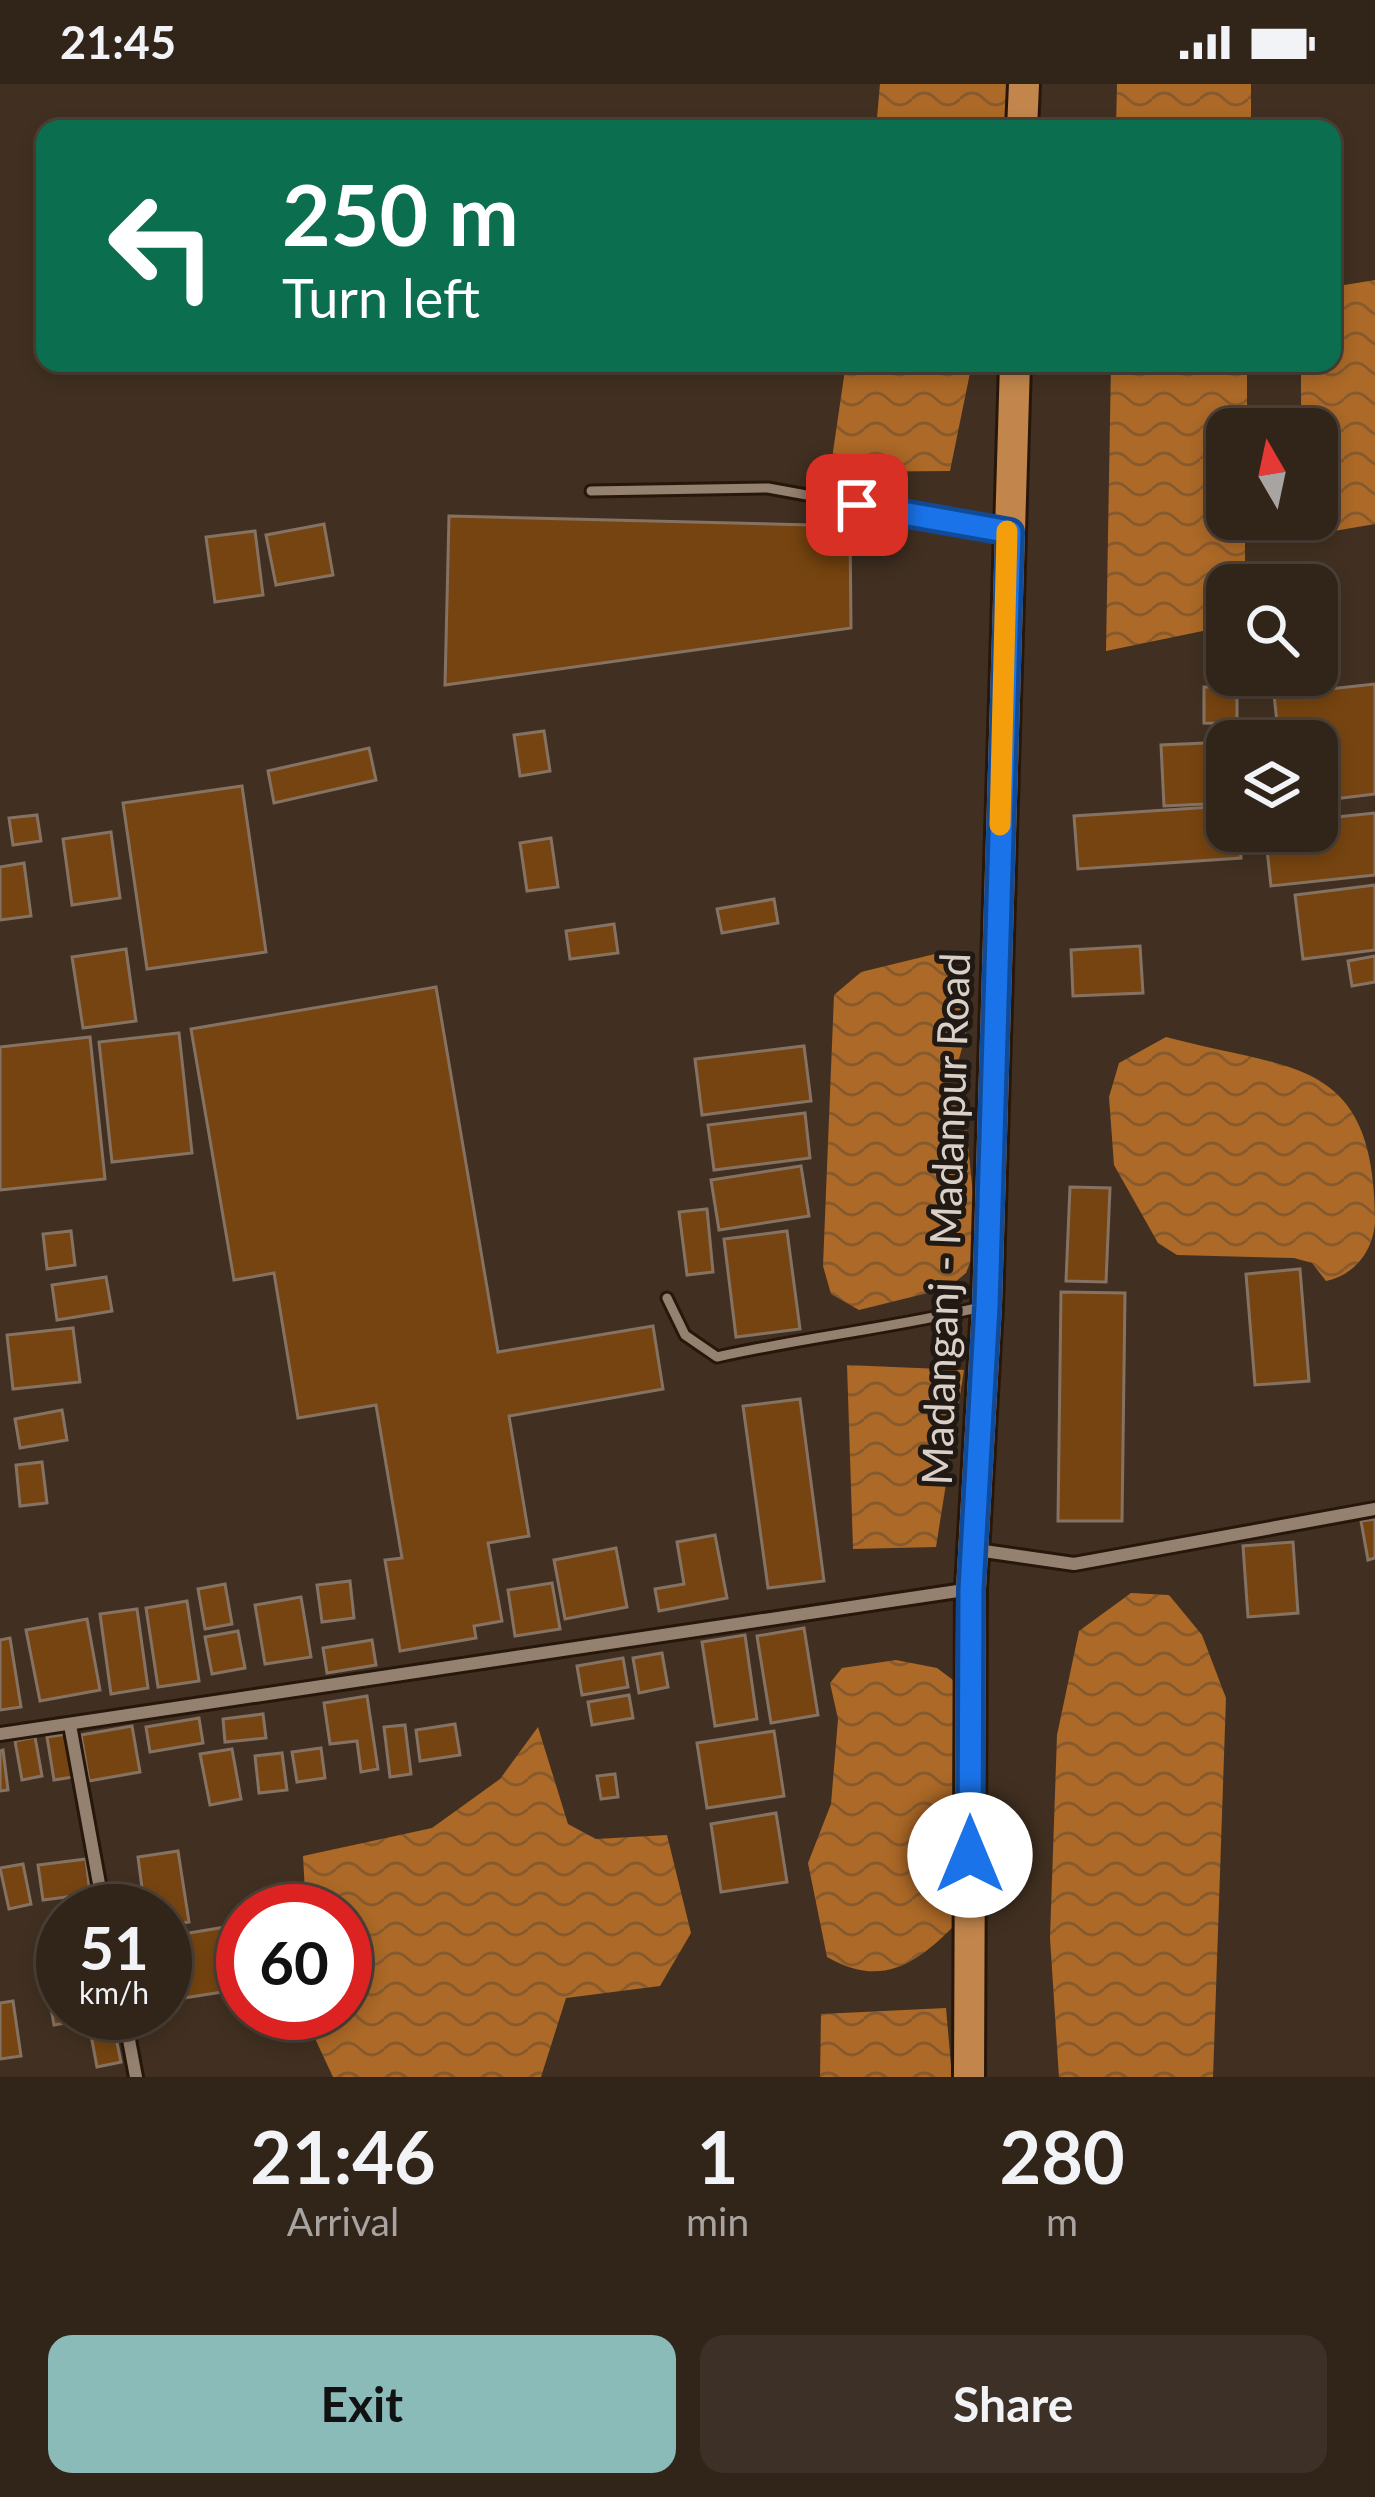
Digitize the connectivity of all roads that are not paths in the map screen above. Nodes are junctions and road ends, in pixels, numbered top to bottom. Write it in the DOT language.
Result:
graph roads {
  1 [pos="1024,84"];
  2 [pos="1022,120"];
  3 [pos="1015,372"];
  4 [pos="591,491"];
  5 [pos="1010,532"];
  6 [pos="667,1298"];
  7 [pos="987,1306"];
  8 [pos="1375,1509"];
  9 [pos="977,1550"];
  10 [pos="971,1589"];
  11 [pos="70,1725"];
  12 [pos="0,1734"];
  13 [pos="99,1884"];
  14 [pos="129,2040"];
  15 [pos="136,2077"];
  16 [pos="969,2077"];
  1 -- 2 [label="main road"];
  3 -- 5 [label="main road, Madanganj - Madanpur Road"];
  4 -- 5 [label="lane"];
  5 -- 7 [label="main road, Madanganj - Madanpur Road"];
  6 -- 7 [label="lane"];
  7 -- 9 [label="main road, Madanganj - Madanpur Road"];
  8 -- 9 [label="street"];
  9 -- 10 [label="main road, Madanganj - Madanpur Road"];
  10 -- 11 [label="street"];
  10 -- 16 [label="main road, Madanganj - Madanpur Road"];
  11 -- 12 [label="street"];
  11 -- 13 [label="street"];
  14 -- 15 [label="street"];
}
